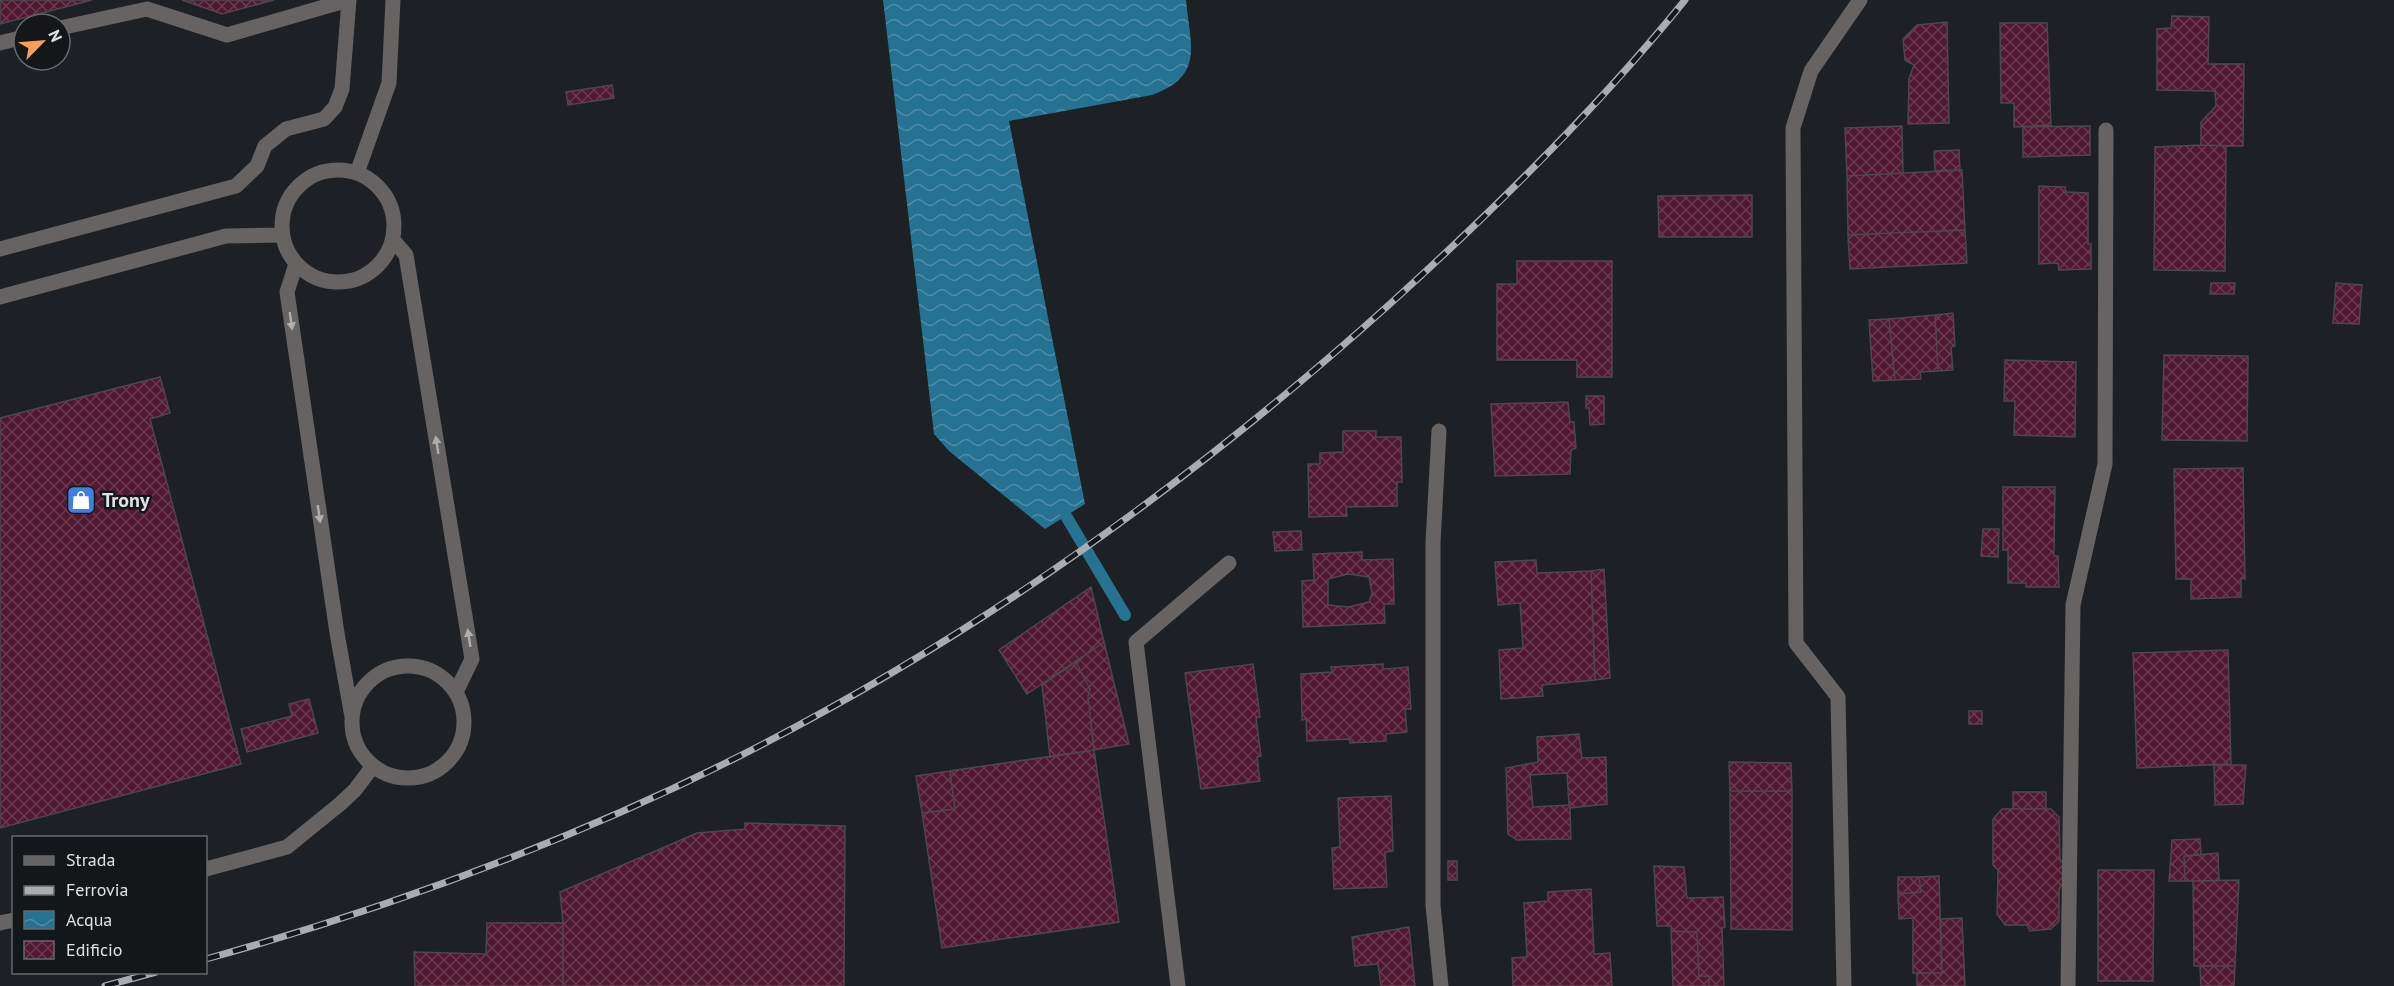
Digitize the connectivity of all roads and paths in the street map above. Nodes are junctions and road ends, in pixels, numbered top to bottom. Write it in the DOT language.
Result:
graph roads {
  1 [pos="349,0"];
  2 [pos="393,0"];
  3 [pos="1860,0"];
  4 [pos="72,25"];
  5 [pos="2106,130"];
  6 [pos="357,173"];
  7 [pos="282,235"];
  8 [pos="393,240"];
  9 [pos="0,249"];
  10 [pos="296,264"];
  11 [pos="0,297"];
  12 [pos="1438,431"];
  13 [pos="1229,563"];
  14 [pos="456,692"];
  15 [pos="352,717"];
  16 [pos="374,766"];
  17 [pos="207,868"];
  18 [pos="1178,986"];
  19 [pos="1441,986"];
  20 [pos="1844,986"];
  21 [pos="2068,986"];
  1 -- 4 [label="street"];
  1 -- 9 [label="street"];
  2 -- 6 [label="street"];
  3 -- 20 [label="street"];
  5 -- 21 [label="street"];
  6 -- 7 [label="street"];
  6 -- 8 [label="street"];
  7 -- 10 [label="street"];
  7 -- 11 [label="street"];
  8 -- 10 [label="street"];
  14 -- 8 [label="street, one-way"];
  10 -- 15 [label="street, one-way"];
  12 -- 19 [label="street"];
  13 -- 18 [label="street"];
  14 -- 15 [label="street"];
  14 -- 16 [label="street"];
  15 -- 16 [label="street"];
  16 -- 17 [label="street"];
}
